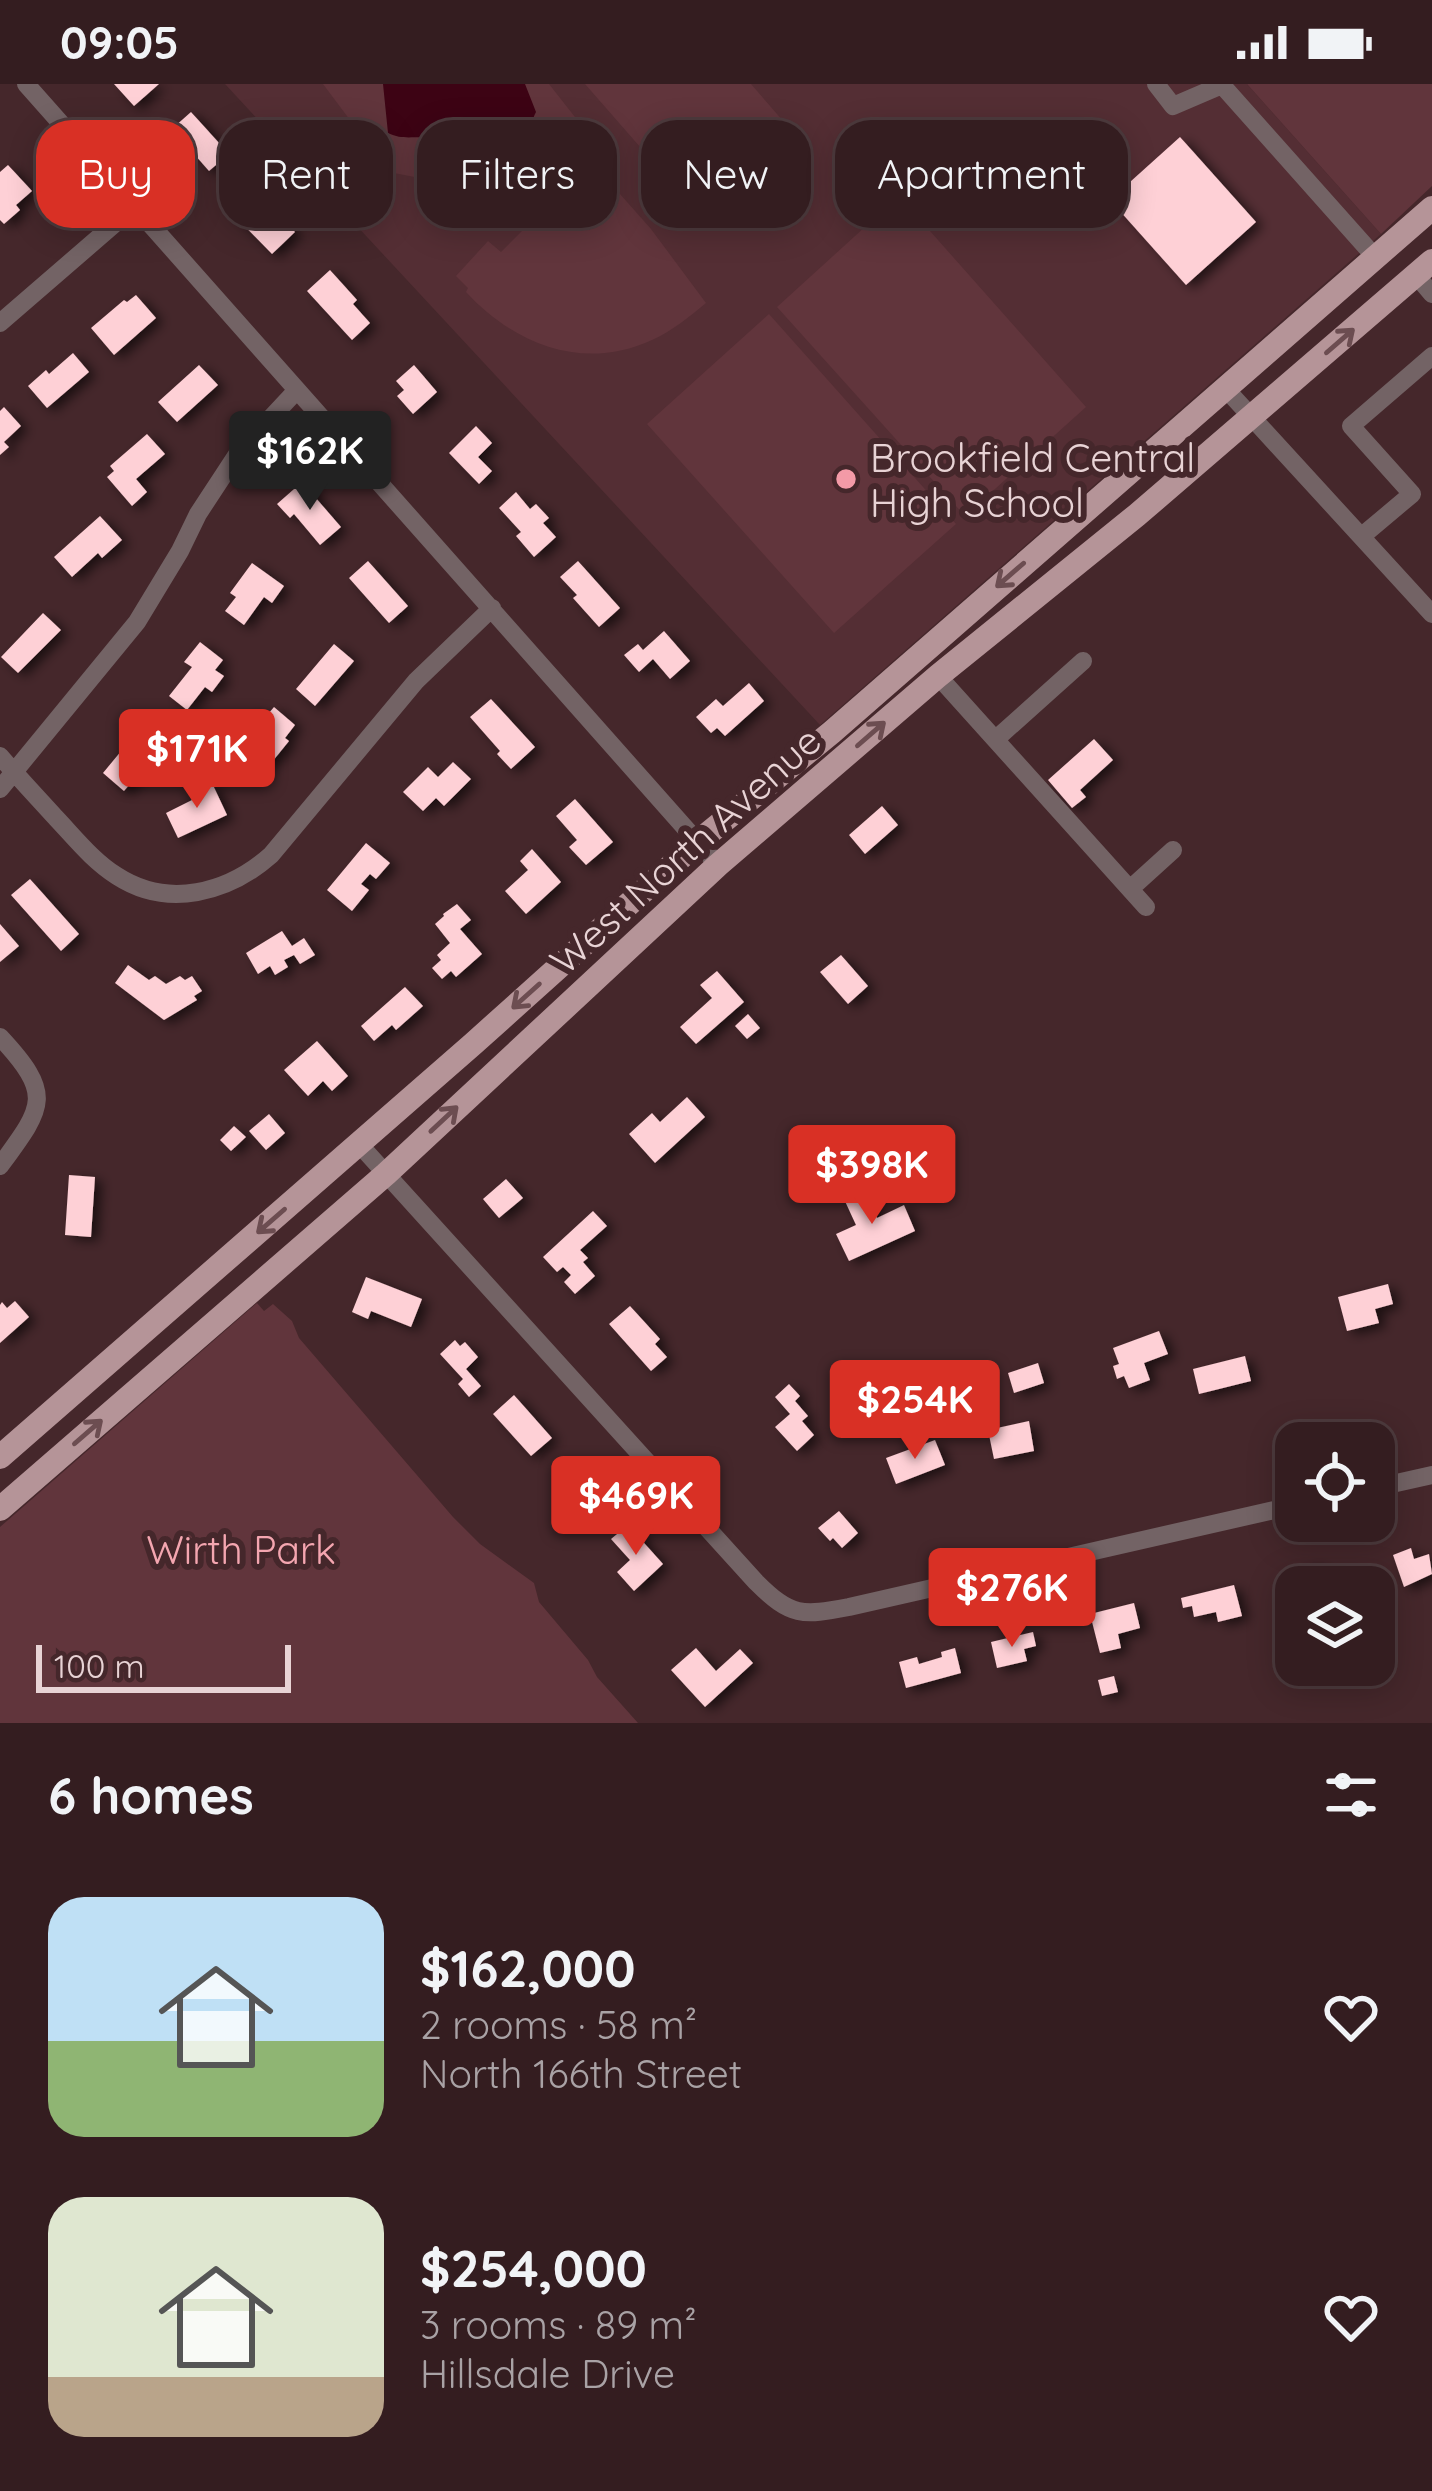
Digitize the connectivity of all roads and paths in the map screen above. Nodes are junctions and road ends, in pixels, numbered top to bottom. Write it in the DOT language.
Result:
graph roads {
  1 [pos="26,84"];
  2 [pos="1156,84"];
  3 [pos="1221,84"];
  4 [pos="58,120"];
  5 [pos="1432,208"];
  6 [pos="109,228"];
  7 [pos="153,228"];
  8 [pos="1375,257"];
  9 [pos="1426,276"];
  10 [pos="0,323"];
  11 [pos="1432,356"];
  12 [pos="1225,388"];
  13 [pos="297,390"];
  14 [pos="1252,418"];
  15 [pos="1363,536"];
  16 [pos="492,608"];
  17 [pos="1432,614"];
  18 [pos="1083,661"];
  19 [pos="938,676"];
  20 [pos="995,740"];
  21 [pos="0,756"];
  22 [pos="14,772"];
  23 [pos="0,789"];
  24 [pos="699,842"];
  25 [pos="1173,850"];
  26 [pos="718,865"];
  27 [pos="1130,889"];
  28 [pos="1146,907"];
  29 [pos="0,1037"];
  30 [pos="359,1144"];
  31 [pos="0,1166"];
  32 [pos="386,1174"];
  33 [pos="0,1457"];
  34 [pos="1432,1474"];
  35 [pos="1395,1483"];
  36 [pos="0,1509"];
  37 [pos="1275,1510"];
  1 -- 4 [label="street"];
  2 -- 3 [label="street"];
  3 -- 8 [label="street"];
  5 -- 8 [label="main road, West North Avenue"];
  6 -- 10 [label="street"];
  7 -- 13 [label="street"];
  8 -- 12 [label="main road, West North Avenue"];
  14 -- 9 [label="main road, West North Avenue, one-way"];
  11 -- 15 [label="street"];
  12 -- 14 [label="street"];
  12 -- 24 [label="main road, West North Avenue, one-way"];
  13 -- 16 [label="street"];
  13 -- 22 [label="street"];
  14 -- 15 [label="street"];
  14 -- 19 [label="main road, West North Avenue"];
  15 -- 17 [label="street"];
  16 -- 22 [label="street"];
  16 -- 24 [label="street"];
  18 -- 20 [label="street"];
  19 -- 20 [label="street"];
  26 -- 19 [label="main road, West North Avenue, one-way"];
  20 -- 27 [label="street"];
  21 -- 22 [label="street"];
  22 -- 23 [label="street"];
  24 -- 26 [label="street"];
  24 -- 30 [label="main road, West North Avenue, one-way"];
  25 -- 27 [label="street"];
  32 -- 26 [label="main road, West North Avenue, one-way"];
  27 -- 28 [label="street"];
  29 -- 31 [label="street"];
  30 -- 32 [label="street"];
  30 -- 33 [label="main road, West North Avenue, one-way"];
  36 -- 32 [label="main road, West North Avenue, one-way"];
  32 -- 37 [label="street"];
  34 -- 35 [label="street"];
}
